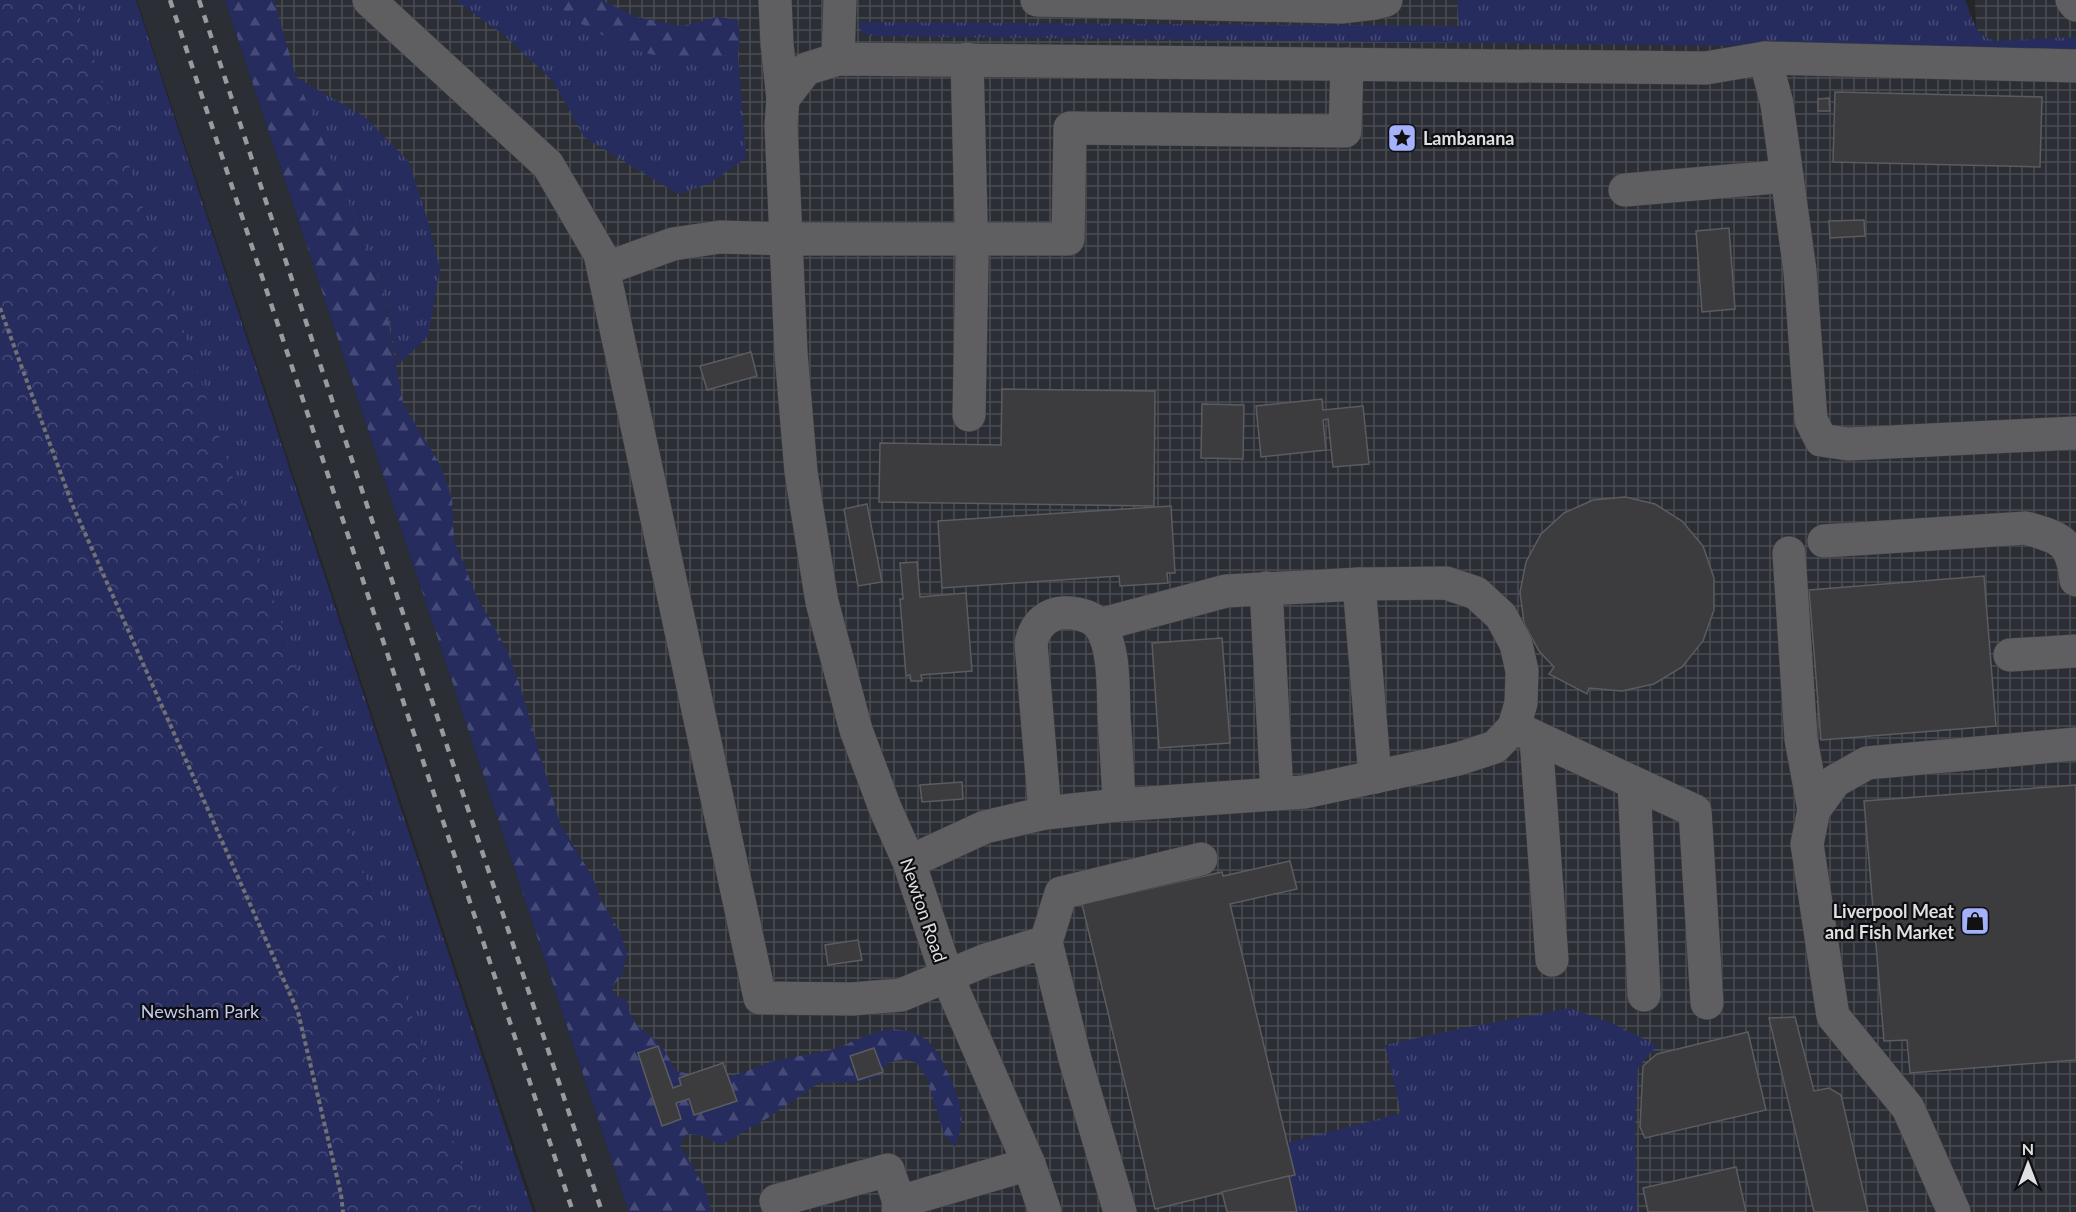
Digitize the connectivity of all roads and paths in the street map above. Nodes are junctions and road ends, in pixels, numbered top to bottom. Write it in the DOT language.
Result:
graph roads {
  1 [pos="369,0"];
  2 [pos="775,0"];
  3 [pos="840,0"];
  4 [pos="1037,0"];
  5 [pos="1386,0"];
  6 [pos="2072,0"];
  7 [pos="2076,5"];
  8 [pos="1765,58"];
  9 [pos="838,59"];
  10 [pos="967,59"];
  11 [pos="1347,64"];
  12 [pos="2076,66"];
  13 [pos="783,99"];
  14 [pos="1787,176"];
  15 [pos="1625,190"];
  16 [pos="786,239"];
  17 [pos="970,239"];
  18 [pos="604,269"];
  19 [pos="0,308"];
  20 [pos="969,415"];
  21 [pos="2076,433"];
  22 [pos="1824,541"];
  23 [pos="1789,553"];
  24 [pos="2076,580"];
  25 [pos="1359,584"];
  26 [pos="1266,588"];
  27 [pos="1099,625"];
  28 [pos="2076,651"];
  29 [pos="2010,655"];
  30 [pos="1525,732"];
  31 [pos="2076,744"];
  32 [pos="1375,777"];
  33 [pos="1634,783"];
  34 [pos="1290,793"];
  35 [pos="1119,805"];
  36 [pos="1815,810"];
  37 [pos="1045,813"];
  38 [pos="1201,859"];
  39 [pos="909,862"];
  40 [pos="1046,942"];
  41 [pos="1552,960"];
  42 [pos="947,975"];
  43 [pos="1644,995"];
  44 [pos="1707,1004"];
  45 [pos="1029,1164"];
  46 [pos="776,1201"];
  47 [pos="899,1207"];
  48 [pos="342,1212"];
  49 [pos="1045,1212"];
  50 [pos="1120,1212"];
  51 [pos="1954,1212"];
  1 -- 18 [label="street"];
  2 -- 13 [label="street, Newton Road"];
  3 -- 9 [label="street"];
  4 -- 5 [label="street"];
  6 -- 7 [label="street"];
  8 -- 11 [label="street"];
  8 -- 12 [label="street"];
  8 -- 14 [label="street"];
  9 -- 10 [label="street"];
  9 -- 13 [label="street"];
  10 -- 11 [label="street"];
  10 -- 17 [label="street"];
  11 -- 17 [label="street"];
  13 -- 16 [label="street, Newton Road"];
  14 -- 15 [label="street"];
  14 -- 21 [label="street"];
  16 -- 17 [label="street"];
  16 -- 18 [label="street"];
  16 -- 39 [label="street, Newton Road"];
  17 -- 20 [label="street"];
  18 -- 42 [label="street"];
  19 -- 48 [label="path"];
  22 -- 24 [label="street"];
  23 -- 36 [label="street"];
  25 -- 26 [label="street"];
  25 -- 30 [label="street"];
  25 -- 32 [label="street"];
  26 -- 27 [label="street"];
  26 -- 34 [label="street"];
  27 -- 35 [label="street"];
  27 -- 37 [label="street"];
  28 -- 29 [label="street"];
  30 -- 32 [label="street"];
  30 -- 33 [label="street"];
  30 -- 41 [label="street"];
  31 -- 36 [label="street"];
  32 -- 34 [label="street"];
  33 -- 43 [label="street"];
  33 -- 44 [label="street"];
  34 -- 35 [label="street"];
  35 -- 37 [label="street"];
  36 -- 51 [label="street"];
  37 -- 39 [label="street"];
  38 -- 40 [label="street"];
  39 -- 42 [label="street, Newton Road"];
  40 -- 42 [label="street"];
  40 -- 50 [label="street"];
  42 -- 45 [label="street, Newton Road"];
  45 -- 47 [label="street"];
  45 -- 49 [label="street, Newton Road"];
  46 -- 47 [label="street"];
}
